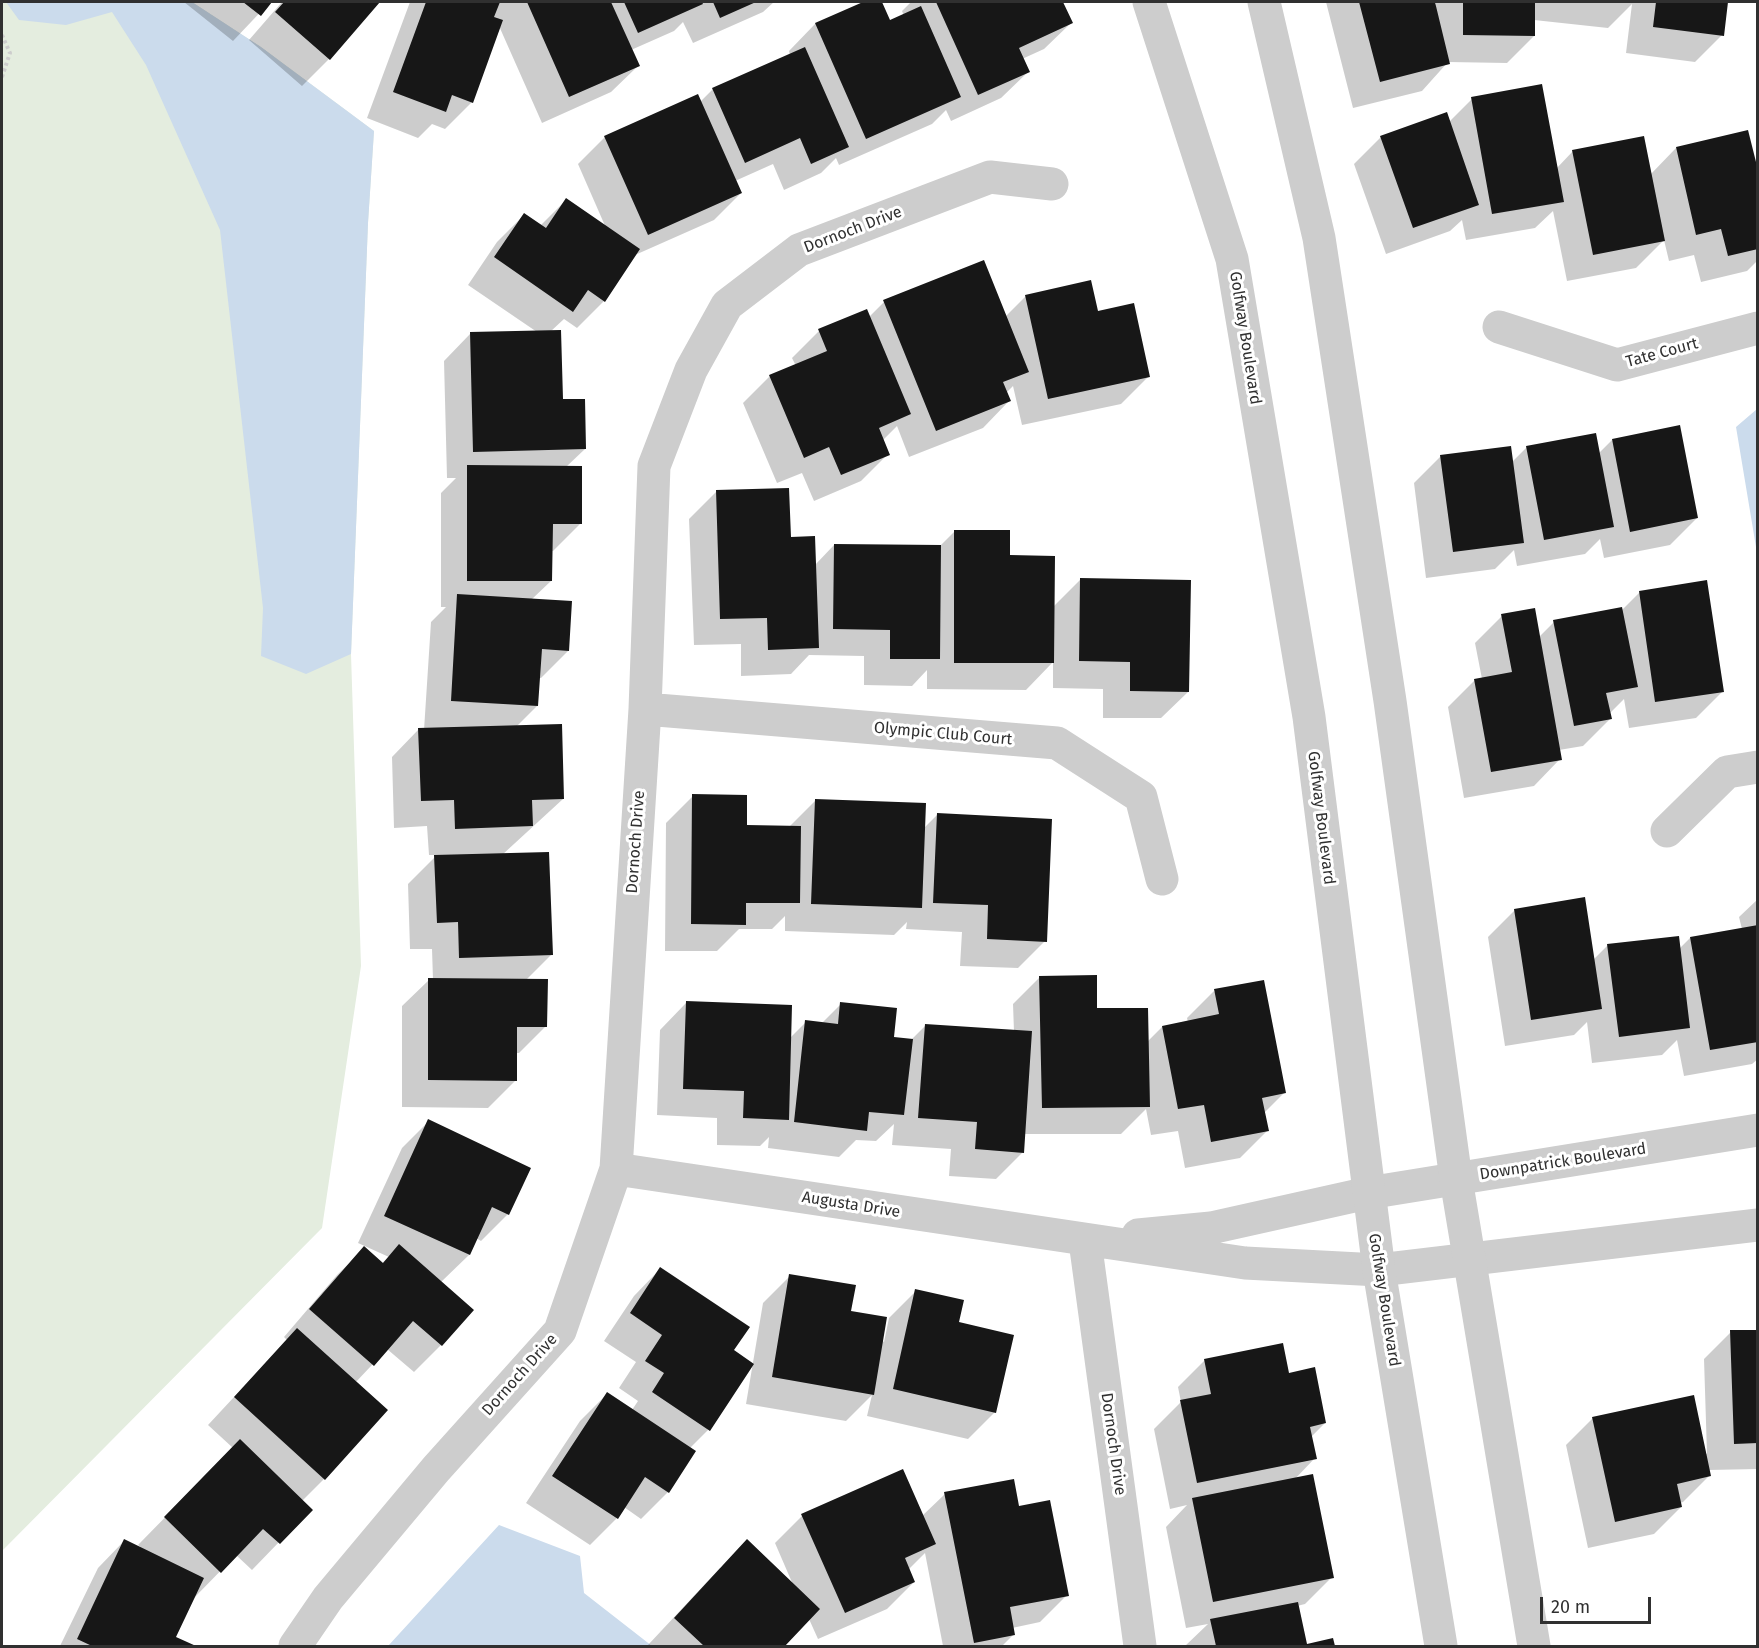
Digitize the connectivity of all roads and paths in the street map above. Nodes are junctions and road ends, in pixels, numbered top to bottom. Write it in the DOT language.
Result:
graph roads {
  1 [pos="1149,2"];
  2 [pos="1264,2"];
  3 [pos="2,35"];
  4 [pos="2,77"];
  5 [pos="1052,184"];
  6 [pos="1499,327"];
  7 [pos="1758,328"];
  8 [pos="645,709"];
  9 [pos="1758,767"];
  10 [pos="1667,831"];
  11 [pos="1162,879"];
  12 [pos="1758,1130"];
  13 [pos="616,1169"];
  14 [pos="1456,1179"];
  15 [pos="1368,1193"];
  16 [pos="1758,1225"];
  17 [pos="1085,1240"];
  18 [pos="1471,1259"];
  19 [pos="1379,1270"];
  20 [pos="295,1647"];
  21 [pos="1140,1647"];
  22 [pos="1441,1647"];
  23 [pos="1534,1647"];
  1 -- 15 [label="street, Golfway Boulevard"];
  2 -- 14 [label="street"];
  3 -- 4 [label="path"];
  5 -- 8 [label="street, Dornoch Drive"];
  6 -- 7 [label="street, Tate Court"];
  8 -- 11 [label="street, Olympic Club Court"];
  8 -- 13 [label="street, Dornoch Drive"];
  9 -- 10 [label="street"];
  12 -- 14 [label="street, Downpatrick Boulevard"];
  13 -- 17 [label="street, Augusta Drive"];
  13 -- 20 [label="street, Dornoch Drive"];
  14 -- 15 [label="street, Downpatrick Boulevard"];
  14 -- 18 [label="street"];
  15 -- 17 [label="street, Augusta Drive"];
  15 -- 19 [label="street, Golfway Boulevard"];
  16 -- 18 [label="street"];
  17 -- 19 [label="street, Augusta Drive"];
  17 -- 21 [label="street, Dornoch Drive"];
  18 -- 19 [label="street"];
  18 -- 23 [label="street"];
  19 -- 22 [label="street, Golfway Boulevard"];
}
